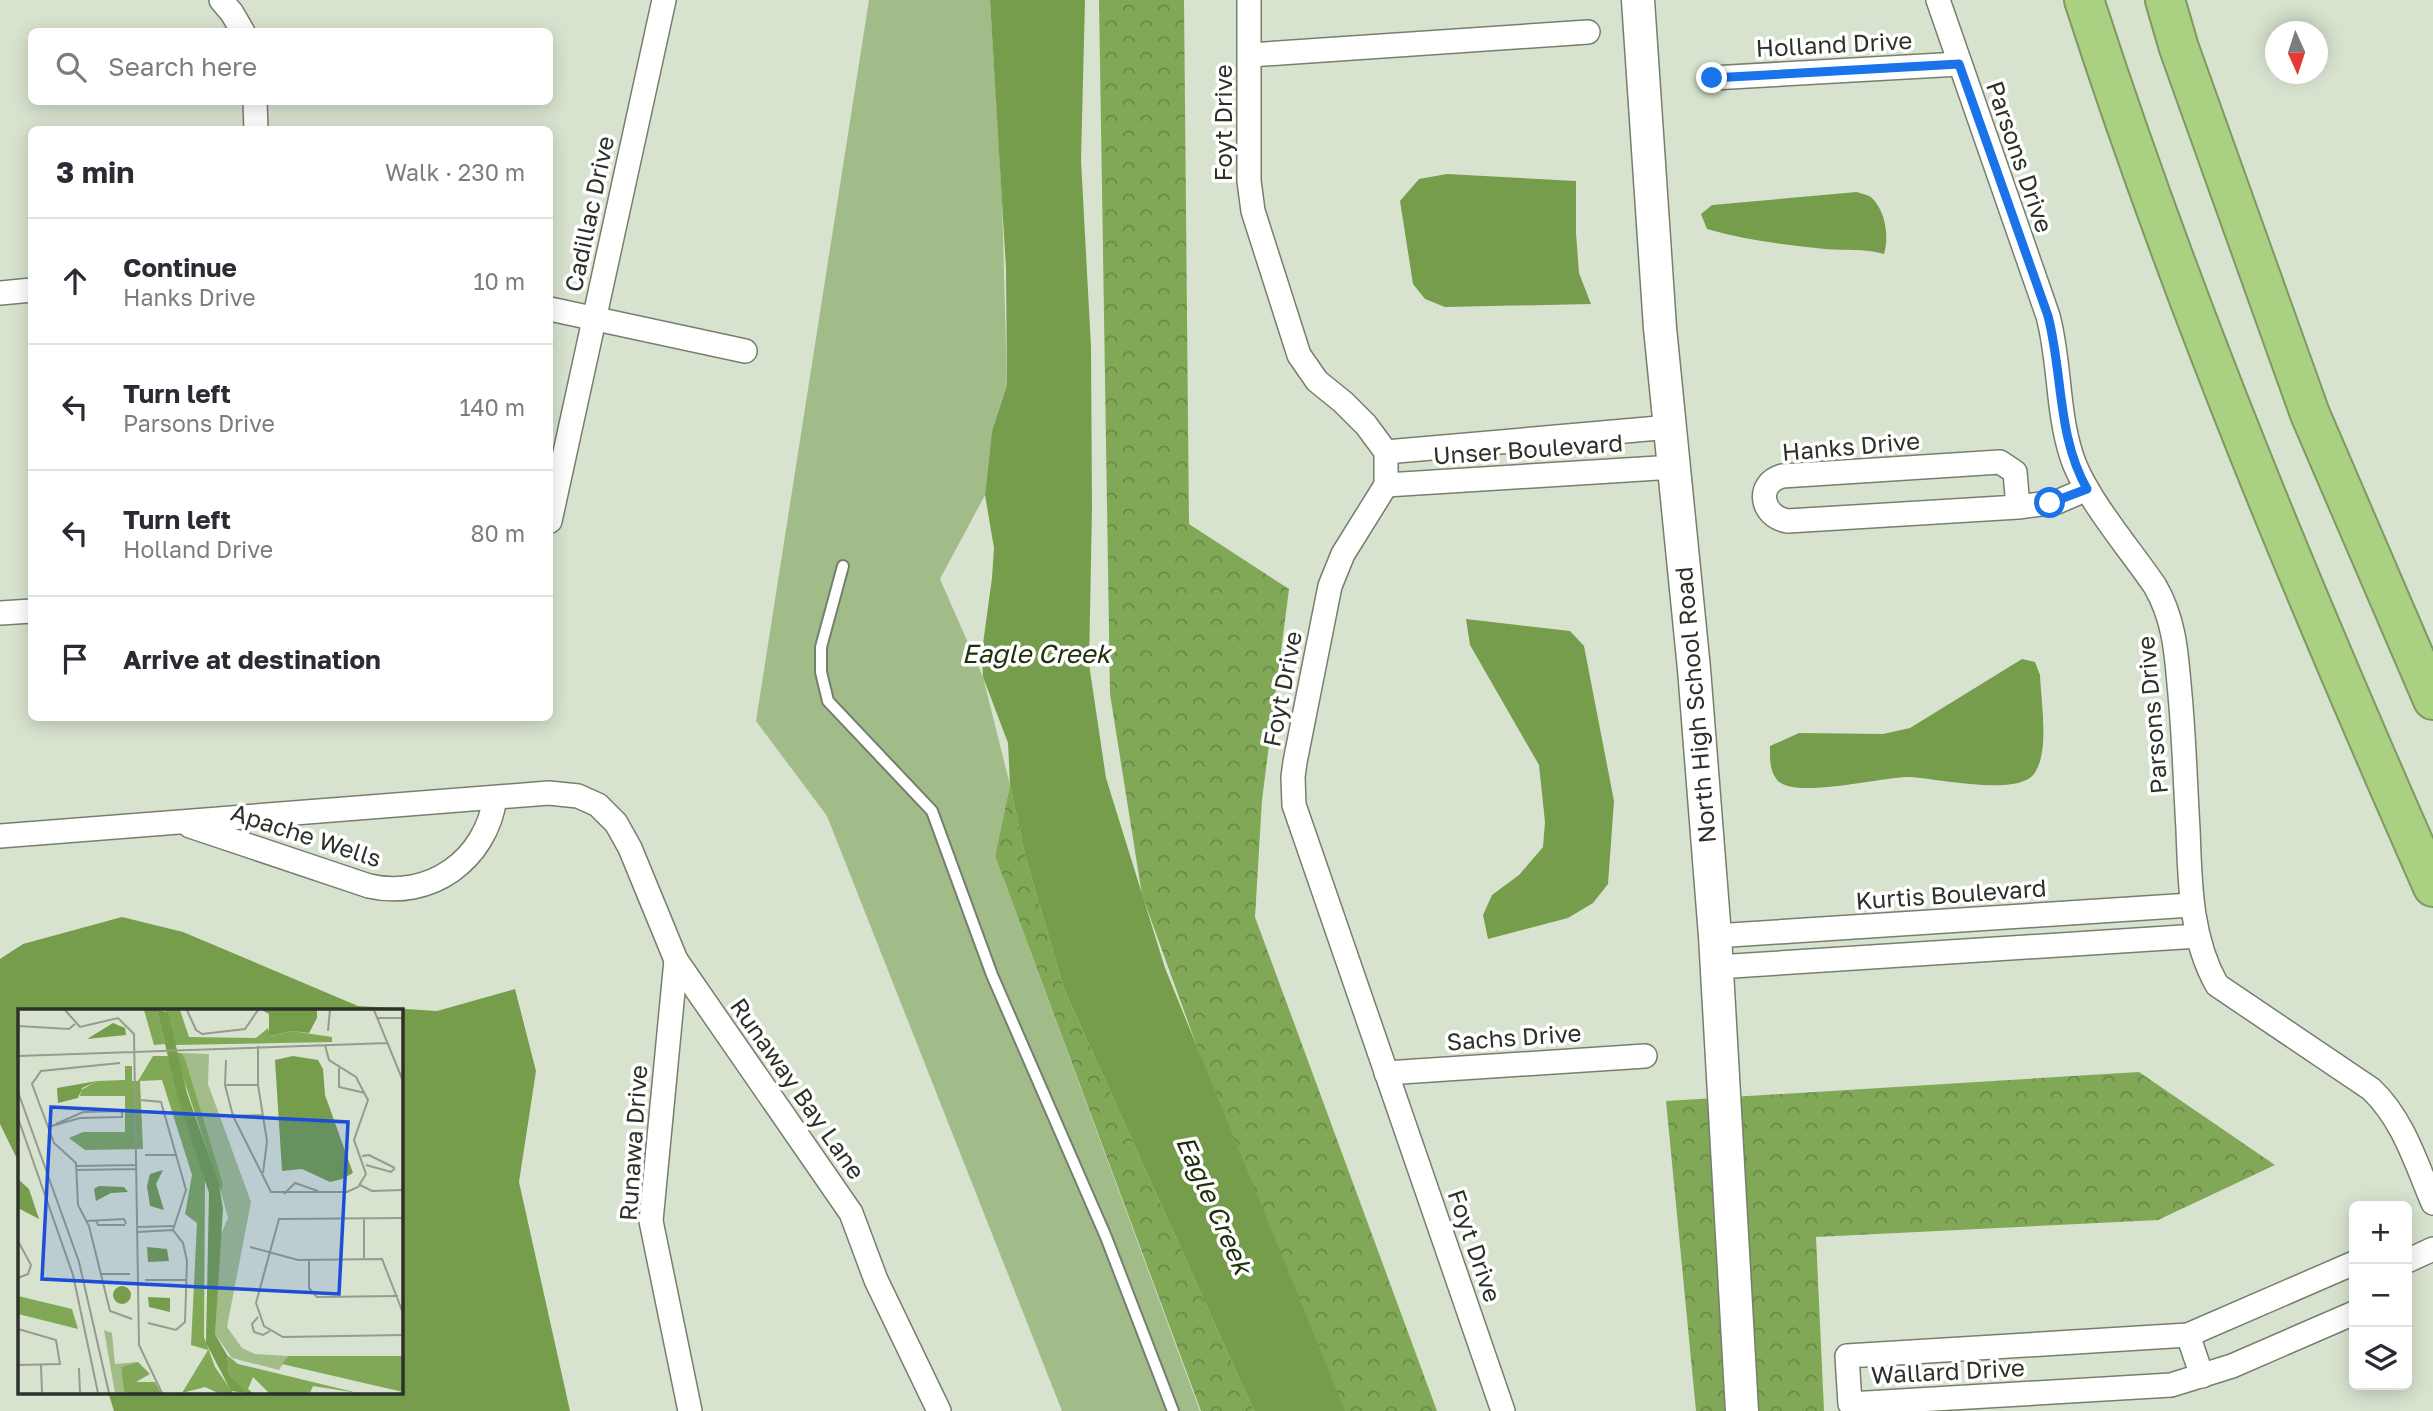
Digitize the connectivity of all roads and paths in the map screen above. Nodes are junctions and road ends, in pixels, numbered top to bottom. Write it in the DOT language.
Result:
graph roads {
  1 [pos="221,0"];
  2 [pos="664,0"];
  3 [pos="1249,0"];
  4 [pos="1638,0"];
  5 [pos="1938,0"];
  6 [pos="2084,0"];
  7 [pos="2165,0"];
  8 [pos="240,28"];
  9 [pos="1588,32"];
  10 [pos="1250,55"];
  11 [pos="1959,64"];
  12 [pos="1712,78"];
  13 [pos="254,105"];
  14 [pos="256,126"];
  15 [pos="28,290"];
  16 [pos="0,293"];
  17 [pos="553,310"];
  18 [pos="594,318"];
  19 [pos="746,351"];
  20 [pos="1670,427"];
  21 [pos="1386,452"];
  22 [pos="1674,467"];
  23 [pos="1386,485"];
  24 [pos="2087,489"];
  25 [pos="553,507"];
  26 [pos="2018,507"];
  27 [pos="843,566"];
  28 [pos="28,611"];
  29 [pos="0,613"];
  30 [pos="2433,700"];
  31 [pos="495,798"];
  32 [pos="598,804"];
  33 [pos="180,823"];
  34 [pos="0,836"];
  35 [pos="2433,887"];
  36 [pos="2191,905"];
  37 [pos="2043,915"];
  38 [pos="1882,925"];
  39 [pos="1715,936"];
  40 [pos="2198,936"];
  41 [pos="2045,946"];
  42 [pos="1883,956"];
  43 [pos="676,960"];
  44 [pos="1717,967"];
  45 [pos="1645,1056"];
  46 [pos="1386,1073"];
  47 [pos="2433,1203"];
  48 [pos="2433,1249"];
  49 [pos="2412,1259"];
  50 [pos="2352,1264"];
  51 [pos="2349,1315"];
  52 [pos="2188,1335"];
  53 [pos="2202,1376"];
  54 [pos="690,1411"];
  55 [pos="939,1411"];
  56 [pos="1173,1411"];
  57 [pos="1503,1411"];
  58 [pos="1742,1411"];
  1 -- 8 [label="street"];
  2 -- 18 [label="street, Cadillac Drive"];
  3 -- 10 [label="street, Foyt Drive"];
  4 -- 20 [label="street, North High School Road"];
  5 -- 11 [label="street, Parsons Drive"];
  6 -- 35 [label="highway"];
  7 -- 30 [label="highway"];
  9 -- 10 [label="street"];
  10 -- 21 [label="street, Foyt Drive"];
  11 -- 12 [label="street, Holland Drive"];
  11 -- 24 [label="street, Parsons Drive"];
  13 -- 14 [label="street"];
  15 -- 16 [label="street"];
  17 -- 18 [label="street"];
  18 -- 19 [label="street"];
  18 -- 25 [label="street, Cadillac Drive"];
  20 -- 21 [label="street, Unser Boulevard"];
  20 -- 22 [label="street, North High School Road"];
  21 -- 23 [label="street"];
  22 -- 23 [label="street, Unser Boulevard"];
  22 -- 39 [label="street, North High School Road"];
  23 -- 46 [label="street, Foyt Drive"];
  24 -- 26 [label="street, Hanks Drive"];
  24 -- 36 [label="street, Parsons Drive"];
  26 -- 26 [label="street, Hanks Drive"];
  27 -- 56 [label="lane"];
  28 -- 29 [label="street"];
  31 -- 32 [label="street, Apache Wells"];
  31 -- 33 [label="street, Apache Wells"];
  31 -- 33 [label="street, Apache Wells"];
  32 -- 43 [label="street, Runaway Bay Lane"];
  33 -- 34 [label="street, Apache Wells"];
  36 -- 37 [label="street, Kurtis Boulevard"];
  36 -- 40 [label="street, Parsons Drive"];
  37 -- 38 [label="street, Kurtis Boulevard"];
  37 -- 41 [label="street"];
  38 -- 39 [label="street, Kurtis Boulevard"];
  38 -- 42 [label="street"];
  39 -- 44 [label="street, North High School Road"];
  40 -- 41 [label="street"];
  40 -- 47 [label="street, Parsons Drive"];
  41 -- 42 [label="street"];
  42 -- 44 [label="street"];
  43 -- 54 [label="street, Runawa Drive"];
  43 -- 55 [label="street, Runaway Bay Lane"];
  44 -- 58 [label="street, North High School Road"];
  45 -- 46 [label="street, Sachs Drive"];
  46 -- 57 [label="street, Foyt Drive"];
  48 -- 49 [label="street"];
  50 -- 52 [label="street, Wallard Drive"];
  51 -- 53 [label="street, Wallard Drive"];
  52 -- 53 [label="street"];
  52 -- 53 [label="street, Wallard Drive"];
}
